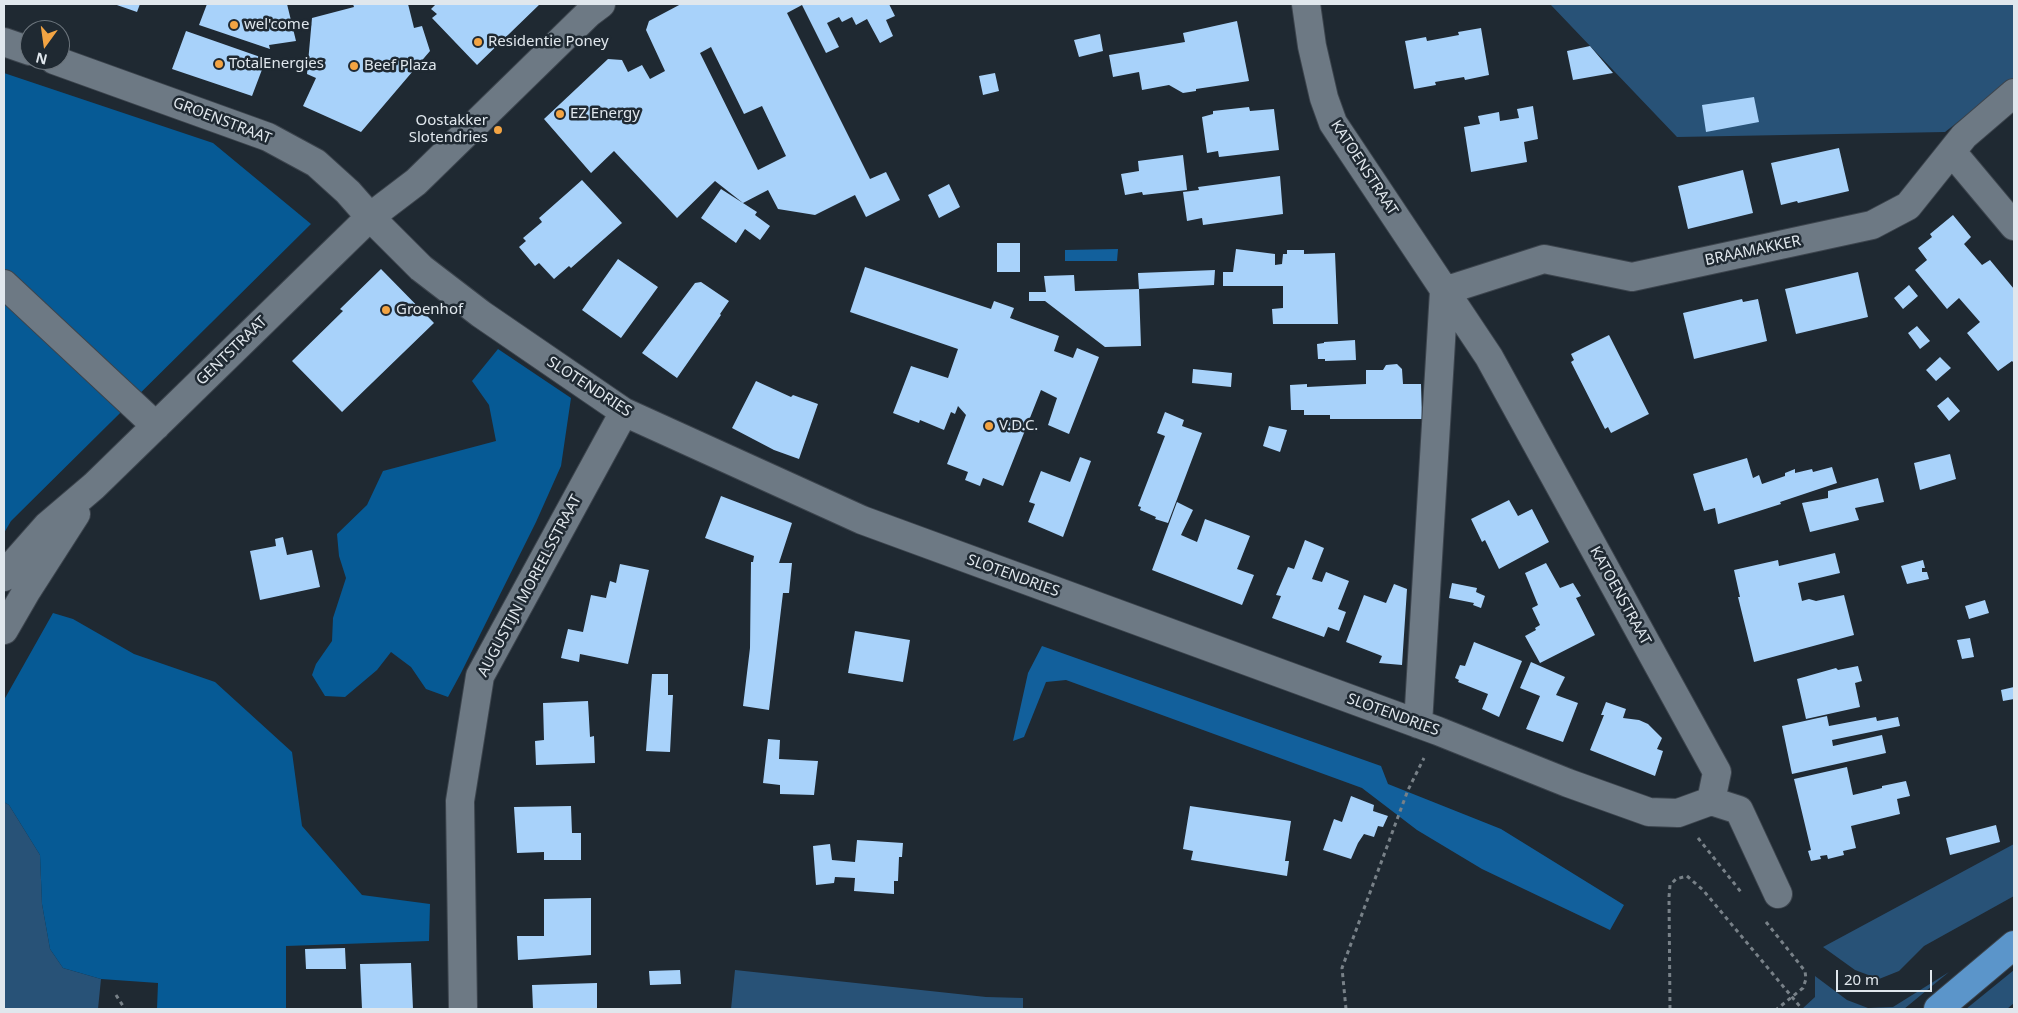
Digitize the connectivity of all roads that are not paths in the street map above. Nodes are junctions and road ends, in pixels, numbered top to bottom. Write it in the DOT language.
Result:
graph roads {
  1 [pos="601,4"];
  2 [pos="1306,4"];
  3 [pos="4,42"];
  4 [pos="20,48"];
  5 [pos="70,66"];
  6 [pos="2014,93"];
  7 [pos="1952,152"];
  8 [pos="370,217"];
  9 [pos="2014,226"];
  10 [pos="4,284"];
  11 [pos="1444,291"];
  12 [pos="624,412"];
  13 [pos="156,426"];
  14 [pos="94,486"];
  15 [pos="4,577"];
  16 [pos="4,630"];
  17 [pos="1428,728"];
  18 [pos="1711,801"];
  19 [pos="1778,894"];
  20 [pos="2014,945"];
  21 [pos="463,1009"];
  22 [pos="1938,1009"];
  1 -- 8 [label="street, GENTSTRAAT"];
  2 -- 11 [label="street, KATOENSTRAAT"];
  3 -- 4 [label="street"];
  5 -- 8 [label="street, GROENSTRAAT"];
  6 -- 7 [label="street, BRAAMAKKER"];
  7 -- 9 [label="street"];
  7 -- 11 [label="street, BRAAMAKKER"];
  8 -- 12 [label="street, SLOTENDRIES"];
  8 -- 13 [label="street, GENTSTRAAT"];
  10 -- 13 [label="street"];
  11 -- 17 [label="street"];
  11 -- 18 [label="street, KATOENSTRAAT"];
  12 -- 17 [label="street, SLOTENDRIES"];
  12 -- 21 [label="street, AUGUSTIJN MOREELSSTRAAT"];
  13 -- 14 [label="street, GENTSTRAAT"];
  14 -- 15 [label="street, GENTSTRAAT"];
  14 -- 16 [label="street, GENTSTRAAT"];
  17 -- 18 [label="street, SLOTENDRIES"];
  18 -- 19 [label="street"];
  20 -- 22 [label="highway"];
}
